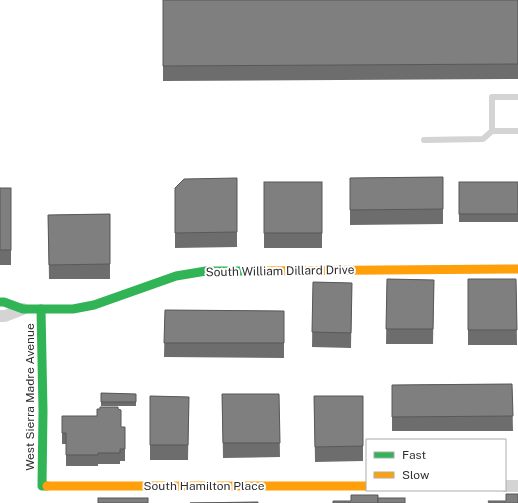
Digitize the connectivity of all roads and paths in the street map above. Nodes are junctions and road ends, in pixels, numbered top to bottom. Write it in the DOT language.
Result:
graph roads {
  1 [pos="518,97"];
  2 [pos="492,131"];
  3 [pos="518,131"];
  4 [pos="424,140"];
  5 [pos="518,269"];
  6 [pos="0,302"];
  7 [pos="23,309"];
  8 [pos="41,309"];
  9 [pos="0,316"];
  10 [pos="42,486"];
  11 [pos="366,486"];
  12 [pos="506,486"];
  13 [pos="518,486"];
  1 -- 2 [label="lane"];
  2 -- 3 [label="lane"];
  2 -- 4 [label="lane"];
  5 -- 8 [label="street, South William Dillard Drive"];
  6 -- 7 [label="street, South William Dillard Drive"];
  7 -- 8 [label="street, South William Dillard Drive"];
  7 -- 9 [label="street, South William Dillard Drive"];
  8 -- 10 [label="street, West Sierra Madre Avenue"];
  10 -- 11 [label="street, South Hamilton Place"];
  12 -- 13 [label="street"];
}
